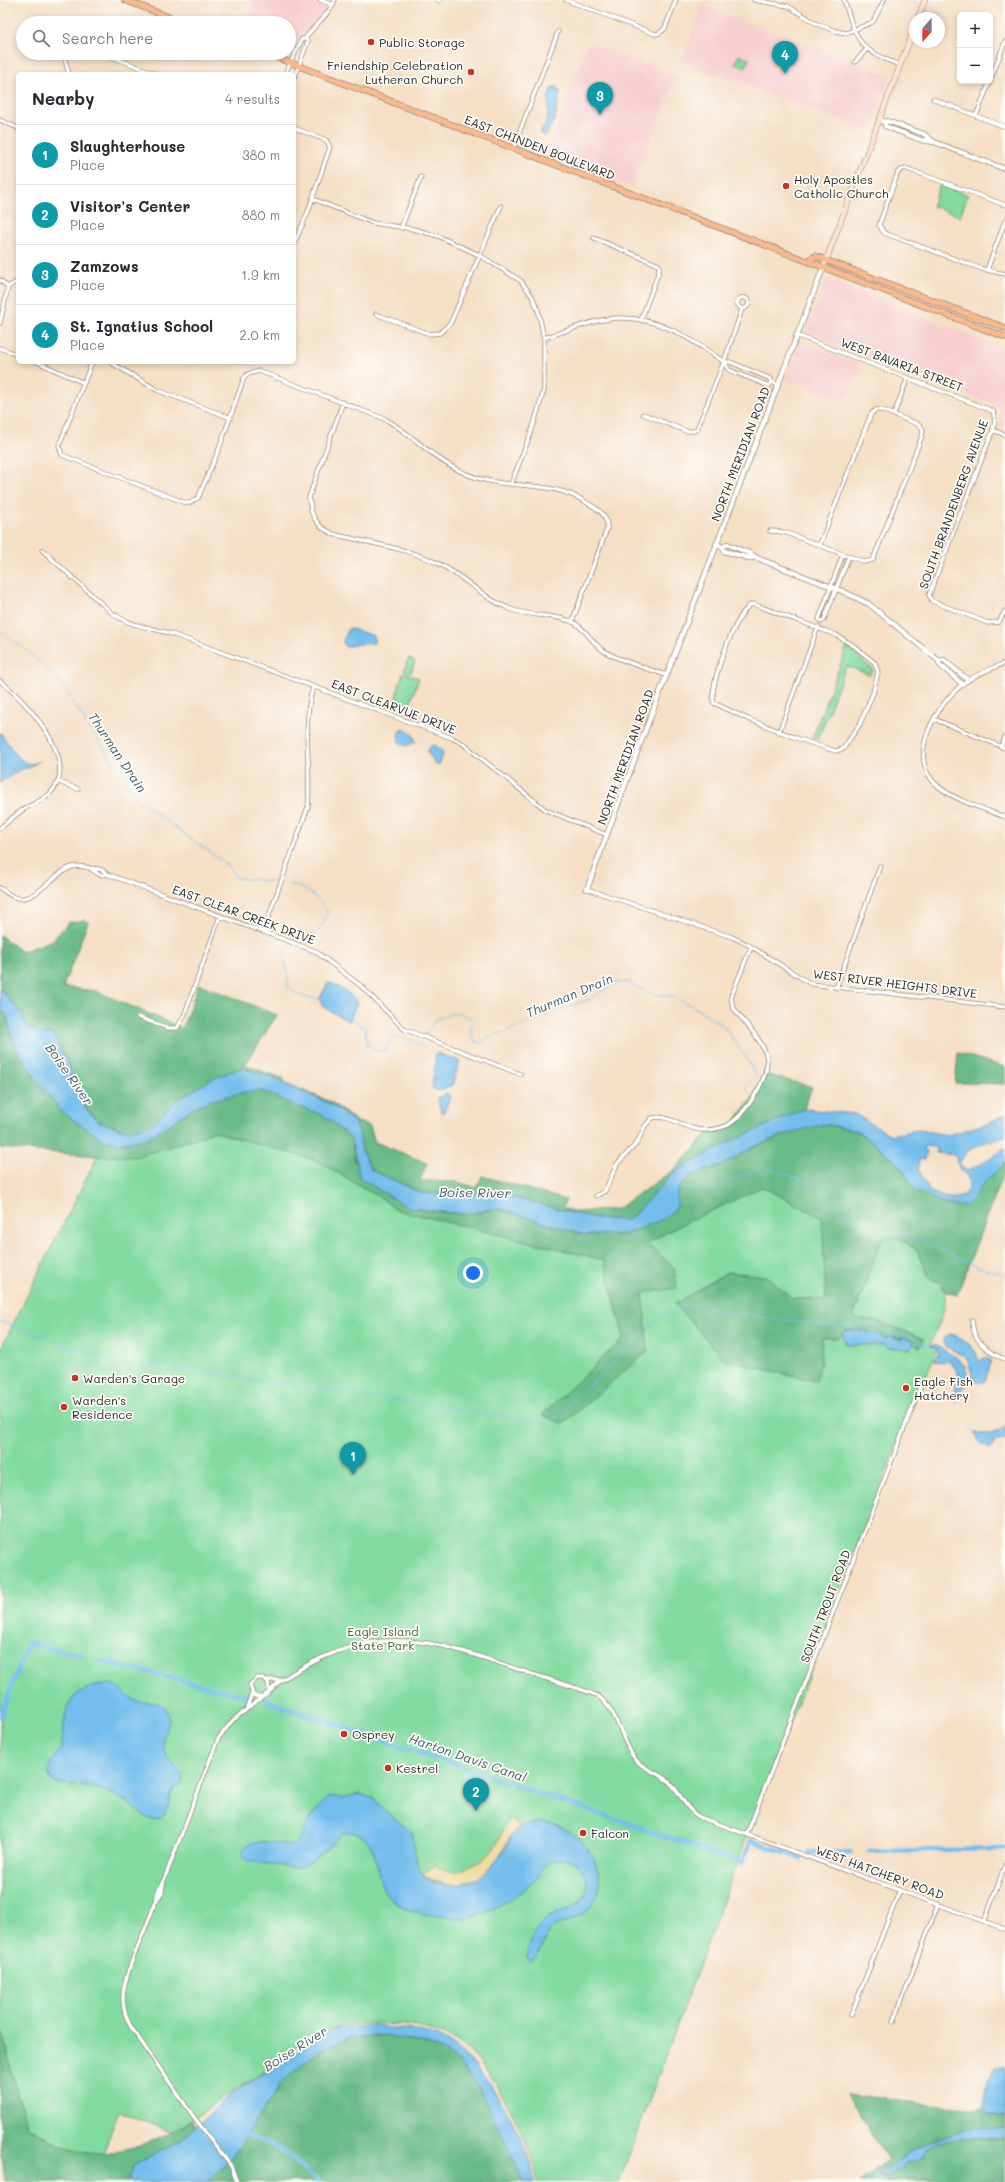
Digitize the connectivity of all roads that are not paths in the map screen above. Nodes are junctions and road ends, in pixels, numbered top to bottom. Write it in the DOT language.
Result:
graph roads {
  1 [pos="125,0"];
  2 [pos="320,0"];
  3 [pos="336,0"];
  4 [pos="566,0"];
  5 [pos="676,0"];
  6 [pos="754,0"];
  7 [pos="844,0"];
  8 [pos="884,0"];
  9 [pos="925,0"];
  10 [pos="334,5"];
  11 [pos="920,12"];
  12 [pos="166,16"];
  13 [pos="854,30"];
  14 [pos="558,32"];
  15 [pos="306,39"];
  16 [pos="909,42"];
  17 [pos="1005,42"];
  18 [pos="867,49"];
  19 [pos="296,54"];
  20 [pos="65,60"];
  21 [pos="120,60"];
  22 [pos="284,60"];
  23 [pos="290,62"];
  24 [pos="855,62"];
  25 [pos="900,65"];
  26 [pos="298,66"];
  27 [pos="68,72"];
  28 [pos="151,72"];
  29 [pos="287,72"];
  30 [pos="296,73"];
  31 [pos="993,73"];
  32 [pos="989,84"];
  33 [pos="933,99"];
  34 [pos="976,116"];
  35 [pos="0,120"];
  36 [pos="879,120"];
  37 [pos="16,127"];
  38 [pos="1005,127"];
  39 [pos="296,129"];
  40 [pos="513,149"];
  41 [pos="1005,169"];
  42 [pos="420,177"];
  43 [pos="313,199"];
  44 [pos="1005,205"];
  45 [pos="501,206"];
  46 [pos="1005,221"];
  47 [pos="401,228"];
  48 [pos="296,238"];
  49 [pos="594,238"];
  50 [pos="481,256"];
  51 [pos="826,260"];
  52 [pos="808,261"];
  53 [pos="823,268"];
  54 [pos="987,270"];
  55 [pos="1005,274"];
  56 [pos="0,280"];
  57 [pos="16,282"];
  58 [pos="8,287"];
  59 [pos="742,309"];
  60 [pos="376,314"];
  61 [pos="641,320"];
  62 [pos="0,323"];
  63 [pos="1005,328"];
  64 [pos="796,335"];
  65 [pos="1005,337"];
  66 [pos="544,338"];
  67 [pos="0,348"];
  68 [pos="16,354"];
  69 [pos="724,362"];
  70 [pos="42,364"];
  71 [pos="91,364"];
  72 [pos="113,364"];
  73 [pos="908,377"];
  74 [pos="84,382"];
  75 [pos="771,382"];
  76 [pos="777,384"];
  77 [pos="343,402"];
  78 [pos="643,414"];
  79 [pos="894,414"];
  80 [pos="231,418"];
  81 [pos="995,418"];
  82 [pos="993,430"];
  83 [pos="1005,435"];
  84 [pos="511,484"];
  85 [pos="770,531"];
  86 [pos="716,544"];
  87 [pos="820,544"];
  88 [pos="723,547"];
  89 [pos="42,550"];
  90 [pos="843,554"];
  91 [pos="850,556"];
  92 [pos="757,558"];
  93 [pos="831,587"];
  94 [pos="837,589"];
  95 [pos="1005,611"];
  96 [pos="572,622"];
  97 [pos="821,622"];
  98 [pos="818,628"];
  99 [pos="938,660"];
  100 [pos="1005,663"];
  101 [pos="666,675"];
  102 [pos="968,680"];
  103 [pos="0,681"];
  104 [pos="962,684"];
  105 [pos="313,687"];
  106 [pos="934,719"];
  107 [pos="779,732"];
  108 [pos="1005,737"];
  109 [pos="1003,748"];
  110 [pos="59,782"];
  111 [pos="78,790"];
  112 [pos="1005,817"];
  113 [pos="0,828"];
  114 [pos="607,835"];
  115 [pos="880,866"];
  116 [pos="0,888"];
  117 [pos="587,889"];
  118 [pos="220,916"];
  119 [pos="263,932"];
  120 [pos="751,947"];
  121 [pos="836,988"];
  122 [pos="1005,1006"];
  123 [pos="138,1017"];
  124 [pos="520,1074"];
  125 [pos="596,1196"];
  126 [pos="972,1320"];
  127 [pos="1005,1359"];
  128 [pos="921,1385"];
  129 [pos="266,1680"];
  130 [pos="282,1680"];
  131 [pos="269,1691"];
  132 [pos="252,1693"];
  133 [pos="262,1697"];
  134 [pos="247,1708"];
  135 [pos="747,1834"];
  136 [pos="1005,1864"];
  137 [pos="900,1890"];
  138 [pos="938,1904"];
  139 [pos="984,1922"];
  140 [pos="1005,1929"];
  141 [pos="851,2015"];
  142 [pos="894,2021"];
  143 [pos="238,2182"];
  1 -- 12 [label="main road"];
  2 -- 10 [label="street"];
  3 -- 10 [label="street"];
  4 -- 5 [label="street"];
  6 -- 13 [label="street"];
  7 -- 13 [label="street"];
  8 -- 13 [label="street"];
  9 -- 11 [label="main road"];
  10 -- 15 [label="street"];
  13 -- 18 [label="street"];
  14 -- 40 [label="street"];
  15 -- 19 [label="street"];
  15 -- 26 [label="street"];
  16 -- 25 [label="main road, NORTH MERIDIAN ROAD"];
  17 -- 31 [label="street"];
  18 -- 24 [label="street"];
  18 -- 25 [label="street"];
  20 -- 27 [label="street"];
  21 -- 28 [label="street"];
  22 -- 23 [label="main road, EAST CHINDEN BOULEVARD"];
  23 -- 26 [label="main road, EAST CHINDEN BOULEVARD"];
  23 -- 29 [label="street"];
  25 -- 36 [label="main road, NORTH MERIDIAN ROAD"];
  26 -- 30 [label="street"];
  26 -- 40 [label="main road, EAST CHINDEN BOULEVARD"];
  32 -- 34 [label="street"];
  33 -- 34 [label="street"];
  34 -- 38 [label="street"];
  35 -- 37 [label="street"];
  36 -- 41 [label="street"];
  36 -- 51 [label="main road, NORTH MERIDIAN ROAD"];
  39 -- 43 [label="street"];
  40 -- 52 [label="main road, EAST CHINDEN BOULEVARD"];
  42 -- 47 [label="street"];
  43 -- 47 [label="street"];
  43 -- 48 [label="street"];
  44 -- 54 [label="street"];
  45 -- 50 [label="street"];
  46 -- 54 [label="street"];
  47 -- 50 [label="street"];
  49 -- 61 [label="street"];
  50 -- 60 [label="street"];
  50 -- 66 [label="street"];
  51 -- 52 [label="main road, EAST CHINDEN BOULEVARD"];
  51 -- 53 [label="main road, NORTH MERIDIAN ROAD"];
  51 -- 63 [label="main road"];
  52 -- 53 [label="main road, EAST CHINDEN BOULEVARD"];
  53 -- 64 [label="street, NORTH MERIDIAN ROAD"];
  53 -- 65 [label="main road, EAST CHINDEN BOULEVARD"];
  54 -- 55 [label="street"];
  56 -- 58 [label="street"];
  57 -- 58 [label="street"];
  58 -- 62 [label="street"];
  59 -- 69 [label="street"];
  61 -- 66 [label="street"];
  61 -- 69 [label="street"];
  64 -- 73 [label="street, WEST BAVARIA STREET"];
  64 -- 76 [label="street, NORTH MERIDIAN ROAD"];
  66 -- 84 [label="street"];
  67 -- 68 [label="street"];
  69 -- 75 [label="street"];
  69 -- 75 [label="street"];
  69 -- 78 [label="street"];
  70 -- 74 [label="street"];
  71 -- 74 [label="street"];
  72 -- 80 [label="street"];
  73 -- 79 [label="street"];
  73 -- 81 [label="street, WEST BAVARIA STREET"];
  74 -- 80 [label="street"];
  75 -- 76 [label="street"];
  76 -- 86 [label="street, NORTH MERIDIAN ROAD"];
  77 -- 80 [label="street"];
  77 -- 84 [label="street"];
  77 -- 96 [label="street"];
  79 -- 87 [label="street"];
  79 -- 91 [label="street"];
  81 -- 82 [label="street, SOUTH BRANDENBERG AVENUE"];
  82 -- 83 [label="street"];
  82 -- 95 [label="street, SOUTH BRANDENBERG AVENUE"];
  84 -- 96 [label="street"];
  85 -- 87 [label="street"];
  86 -- 88 [label="street"];
  86 -- 101 [label="street, NORTH MERIDIAN ROAD"];
  87 -- 90 [label="street"];
  88 -- 92 [label="street"];
  88 -- 92 [label="street"];
  89 -- 105 [label="street, EAST CLEARVUE DRIVE"];
  90 -- 91 [label="street"];
  90 -- 93 [label="street"];
  91 -- 94 [label="street"];
  92 -- 93 [label="street"];
  93 -- 94 [label="street"];
  93 -- 97 [label="street"];
  94 -- 97 [label="street"];
  94 -- 99 [label="street"];
  96 -- 101 [label="street"];
  97 -- 98 [label="street"];
  98 -- 107 [label="street"];
  98 -- 107 [label="street"];
  98 -- 107 [label="street"];
  99 -- 102 [label="street"];
  99 -- 104 [label="street"];
  100 -- 102 [label="street"];
  101 -- 114 [label="street, NORTH MERIDIAN ROAD"];
  102 -- 104 [label="street"];
  103 -- 110 [label="street"];
  104 -- 106 [label="street"];
  105 -- 114 [label="street, EAST CLEARVUE DRIVE"];
  105 -- 119 [label="street"];
  106 -- 109 [label="street"];
  106 -- 112 [label="street"];
  108 -- 109 [label="street"];
  110 -- 111 [label="street"];
  110 -- 113 [label="street"];
  114 -- 117 [label="street, NORTH MERIDIAN ROAD"];
  115 -- 121 [label="street"];
  116 -- 118 [label="street, EAST CLEAR CREEK DRIVE"];
  117 -- 120 [label="street, WEST RIVER HEIGHTS DRIVE"];
  118 -- 119 [label="street, EAST CLEAR CREEK DRIVE"];
  118 -- 123 [label="street"];
  119 -- 124 [label="street, EAST CLEAR CREEK DRIVE"];
  120 -- 121 [label="street, WEST RIVER HEIGHTS DRIVE"];
  120 -- 125 [label="street"];
  121 -- 122 [label="street, WEST RIVER HEIGHTS DRIVE"];
  126 -- 127 [label="street"];
  128 -- 135 [label="street, SOUTH TROUT ROAD"];
  129 -- 130 [label="street"];
  129 -- 131 [label="street"];
  129 -- 132 [label="street"];
  130 -- 131 [label="street, WEST HATCHERY ROAD"];
  130 -- 135 [label="street, WEST HATCHERY ROAD"];
  131 -- 133 [label="street"];
  132 -- 133 [label="street"];
  132 -- 134 [label="street"];
  133 -- 134 [label="street"];
  134 -- 143 [label="street"];
  135 -- 137 [label="street, WEST HATCHERY ROAD"];
  136 -- 139 [label="street"];
  137 -- 138 [label="street, WEST HATCHERY ROAD"];
  137 -- 141 [label="street"];
  138 -- 139 [label="street, WEST HATCHERY ROAD"];
  138 -- 142 [label="street"];
  139 -- 140 [label="street, WEST HATCHERY ROAD"];
}
